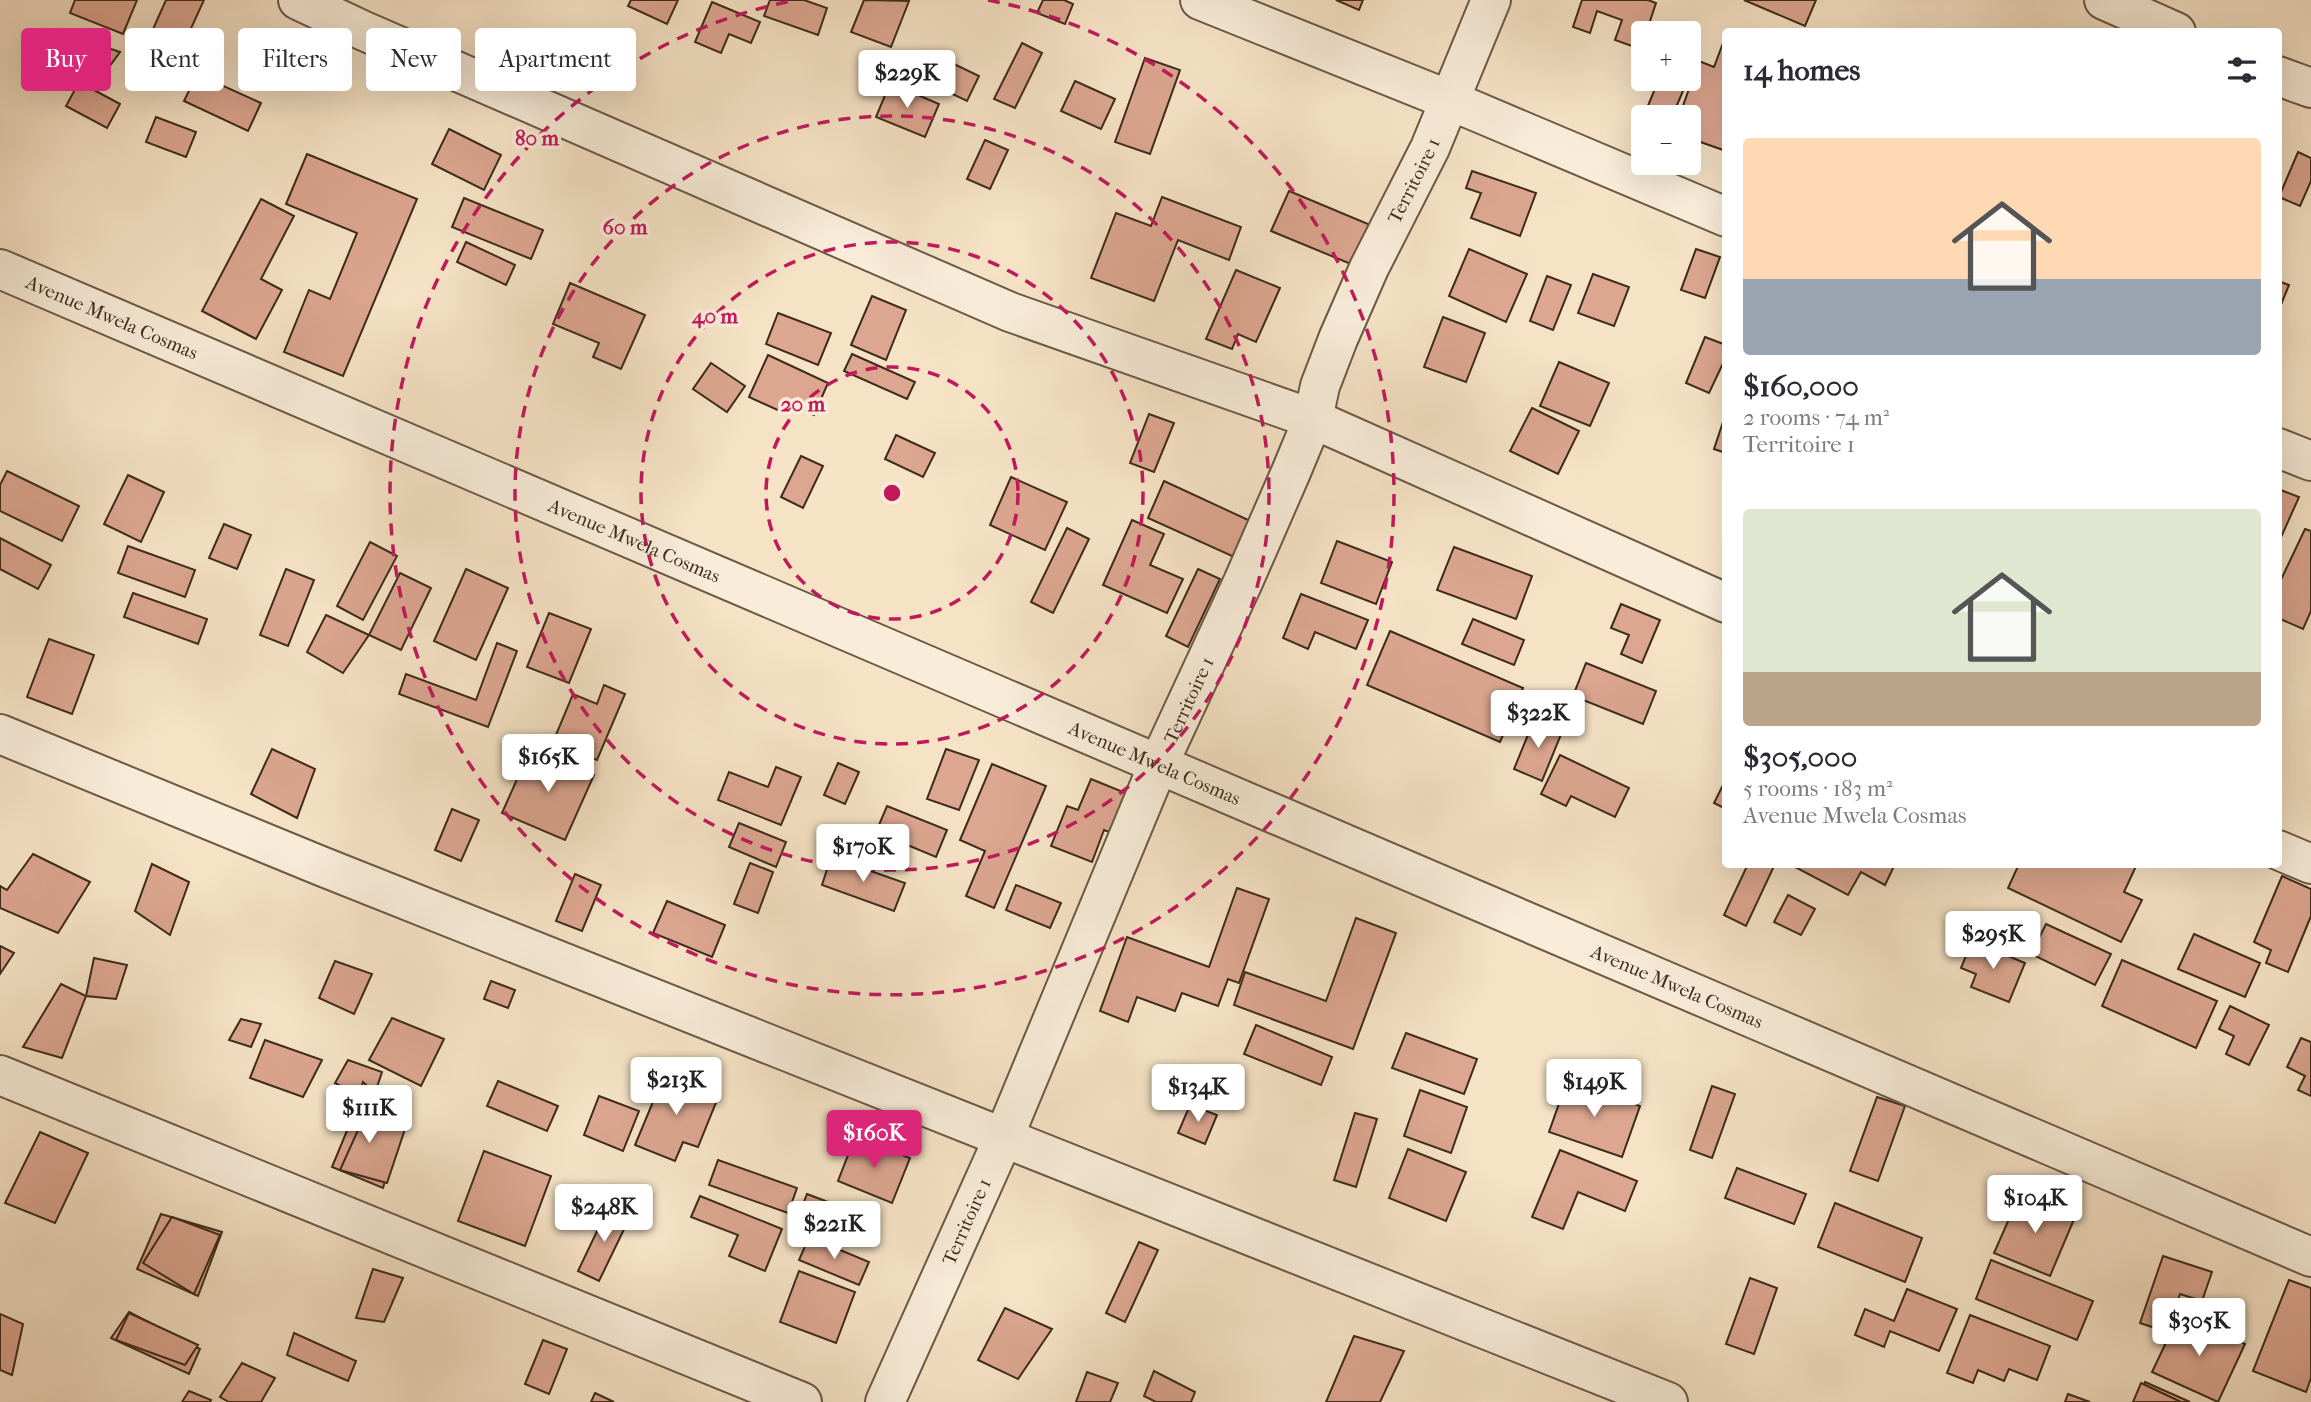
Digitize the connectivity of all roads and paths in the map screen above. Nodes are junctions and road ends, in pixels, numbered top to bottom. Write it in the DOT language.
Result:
graph roads {
  1 [pos="298,0"];
  2 [pos="1200,0"];
  3 [pos="1491,0"];
  4 [pos="2104,0"];
  5 [pos="2167,28"];
  6 [pos="2282,77"];
  7 [pos="2311,88"];
  8 [pos="1449,100"];
  9 [pos="1722,215"];
  10 [pos="0,269"];
  11 [pos="1312,419"];
  12 [pos="2282,449"];
  13 [pos="2311,461"];
  14 [pos="1722,601"];
  15 [pos="0,734"];
  16 [pos="1158,763"];
  17 [pos="2282,852"];
  18 [pos="2311,864"];
  19 [pos="0,1075"];
  20 [pos="1003,1139"];
  21 [pos="2311,1257"];
  22 [pos="802,1402"];
  23 [pos="885,1402"];
  24 [pos="1668,1402"];
  1 -- 11 [label="street"];
  2 -- 8 [label="street"];
  3 -- 8 [label="street, Territoire 1"];
  4 -- 5 [label="street"];
  6 -- 7 [label="street"];
  8 -- 9 [label="street"];
  8 -- 11 [label="street, Territoire 1"];
  10 -- 16 [label="street, Avenue Mwela Cosmas"];
  11 -- 14 [label="street"];
  11 -- 16 [label="street, Territoire 1"];
  12 -- 13 [label="street"];
  15 -- 20 [label="street"];
  16 -- 20 [label="street, Territoire 1"];
  16 -- 21 [label="street, Avenue Mwela Cosmas"];
  17 -- 18 [label="street"];
  19 -- 22 [label="street"];
  20 -- 23 [label="street, Territoire 1"];
  20 -- 24 [label="street"];
}
